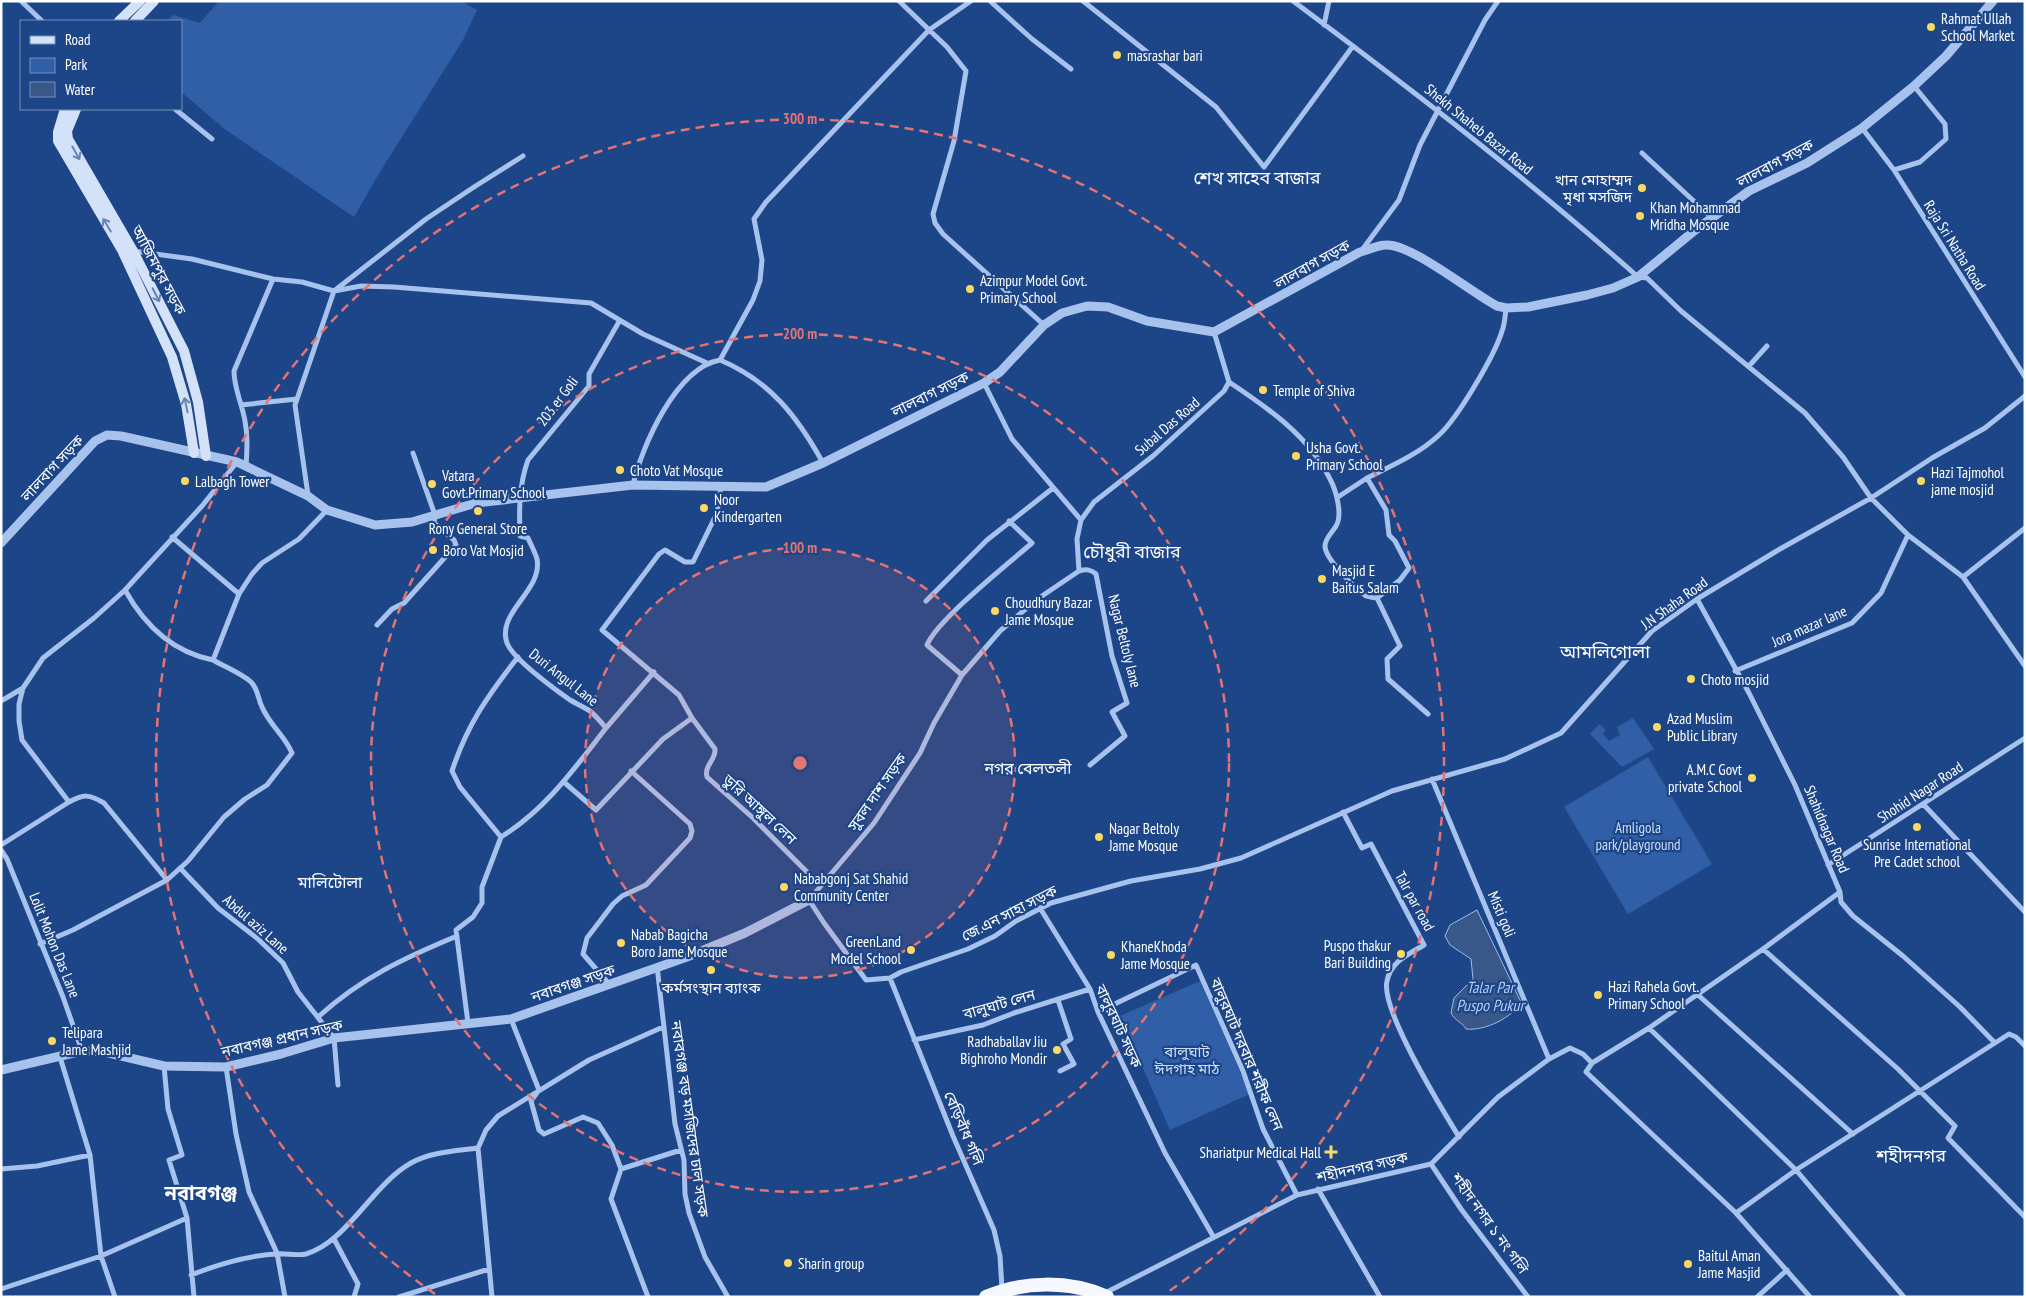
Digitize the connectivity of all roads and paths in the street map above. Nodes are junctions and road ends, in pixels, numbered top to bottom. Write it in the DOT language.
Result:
graph roads {
  1 [pos="21,1"];
  2 [pos="140,1"];
  3 [pos="154,1"];
  4 [pos="899,1"];
  5 [pos="971,1"];
  6 [pos="990,1"];
  7 [pos="1083,1"];
  8 [pos="1293,1"];
  9 [pos="1329,1"];
  10 [pos="1498,1"];
  11 [pos="1993,1"];
  12 [pos="41,20"];
  13 [pos="120,20"];
  14 [pos="136,20"];
  15 [pos="1324,24"];
  16 [pos="929,30"];
  17 [pos="1352,46"];
  18 [pos="1071,68"];
  19 [pos="1914,86"];
  20 [pos="65,110"];
  21 [pos="76,110"];
  22 [pos="176,110"];
  23 [pos="1437,112"];
  24 [pos="1862,128"];
  25 [pos="212,139"];
  26 [pos="1642,153"];
  27 [pos="523,156"];
  28 [pos="1894,170"];
  29 [pos="1712,218"];
  30 [pos="122,250"];
  31 [pos="133,251"];
  32 [pos="1360,252"];
  33 [pos="1642,278"];
  34 [pos="273,279"];
  35 [pos="334,291"];
  36 [pos="1506,308"];
  37 [pos="620,320"];
  38 [pos="1044,325"];
  39 [pos="1214,332"];
  40 [pos="1766,346"];
  41 [pos="720,360"];
  42 [pos="707,362"];
  43 [pos="1749,366"];
  44 [pos="2025,377"];
  45 [pos="1229,382"];
  46 [pos="984,383"];
  47 [pos="2025,396"];
  48 [pos="297,399"];
  49 [pos="241,405"];
  50 [pos="194,453"];
  51 [pos="413,453"];
  52 [pos="206,456"];
  53 [pos="823,463"];
  54 [pos="242,464"];
  55 [pos="1367,478"];
  56 [pos="633,484"];
  57 [pos="721,486"];
  58 [pos="1052,488"];
  59 [pos="308,496"];
  60 [pos="1338,497"];
  61 [pos="1872,498"];
  62 [pos="519,499"];
  63 [pos="328,510"];
  64 [pos="435,515"];
  65 [pos="1081,520"];
  66 [pos="1009,521"];
  67 [pos="2025,528"];
  68 [pos="1908,535"];
  69 [pos="172,537"];
  70 [pos="1,543"];
  71 [pos="1079,570"];
  72 [pos="1963,577"];
  73 [pos="125,590"];
  74 [pos="239,594"];
  75 [pos="1377,598"];
  76 [pos="1697,599"];
  77 [pos="926,601"];
  78 [pos="377,625"];
  79 [pos="518,657"];
  80 [pos="214,660"];
  81 [pos="2025,666"];
  82 [pos="1736,671"];
  83 [pos="654,672"];
  84 [pos="962,675"];
  85 [pos="23,688"];
  86 [pos="1,701"];
  87 [pos="1428,714"];
  88 [pos="692,718"];
  89 [pos="606,728"];
  90 [pos="2025,738"];
  91 [pos="1090,765"];
  92 [pos="631,771"];
  93 [pos="1432,779"];
  94 [pos="565,783"];
  95 [pos="69,802"];
  96 [pos="1924,805"];
  97 [pos="1342,812"];
  98 [pos="501,837"];
  99 [pos="1,845"];
  100 [pos="1,850"];
  101 [pos="7,860"];
  102 [pos="1,862"];
  103 [pos="1828,865"];
  104 [pos="180,868"];
  105 [pos="167,880"];
  106 [pos="820,886"];
  107 [pos="1840,892"];
  108 [pos="809,900"];
  109 [pos="1040,908"];
  110 [pos="2025,912"];
  111 [pos="458,936"];
  112 [pos="40,944"];
  113 [pos="1763,949"];
  114 [pos="657,966"];
  115 [pos="890,978"];
  116 [pos="611,986"];
  117 [pos="1090,989"];
  118 [pos="1697,994"];
  119 [pos="1058,1000"];
  120 [pos="1098,1012"];
  121 [pos="318,1017"];
  122 [pos="511,1019"];
  123 [pos="468,1023"];
  124 [pos="663,1027"];
  125 [pos="1649,1028"];
  126 [pos="334,1038"];
  127 [pos="914,1040"];
  128 [pos="1996,1043"];
  129 [pos="2025,1046"];
  130 [pos="82,1051"];
  131 [pos="60,1057"];
  132 [pos="1550,1059"];
  133 [pos="1592,1063"];
  134 [pos="164,1066"];
  135 [pos="226,1068"];
  136 [pos="1,1070"];
  137 [pos="1060,1071"];
  138 [pos="338,1085"];
  139 [pos="540,1090"];
  140 [pos="1920,1092"];
  141 [pos="1853,1134"];
  142 [pos="1459,1137"];
  143 [pos="478,1148"];
  144 [pos="681,1150"];
  145 [pos="90,1155"];
  146 [pos="1432,1164"];
  147 [pos="1,1169"];
  148 [pos="621,1169"];
  149 [pos="1796,1170"];
  150 [pos="1318,1189"];
  151 [pos="1297,1195"];
  152 [pos="1736,1213"];
  153 [pos="2025,1217"];
  154 [pos="187,1218"];
  155 [pos="1213,1236"];
  156 [pos="334,1239"];
  157 [pos="277,1253"];
  158 [pos="101,1256"];
  159 [pos="489,1269"];
  160 [pos="1787,1270"];
  161 [pos="191,1275"];
  162 [pos="1,1289"];
  163 [pos="1002,1290"];
  164 [pos="1104,1296"];
  165 [pos="115,1297"];
  166 [pos="194,1297"];
  167 [pos="285,1297"];
  168 [pos="354,1297"];
  169 [pos="399,1297"];
  170 [pos="492,1297"];
  171 [pos="648,1297"];
  172 [pos="728,1297"];
  173 [pos="986,1297"];
  174 [pos="1380,1297"];
  175 [pos="1528,1297"];
  176 [pos="1757,1297"];
  177 [pos="1810,1297"];
  178 [pos="1904,1297"];
  1 -- 12 [label="street"];
  2 -- 13 [label="main road"];
  3 -- 14 [label="main road"];
  4 -- 16 [label="street"];
  5 -- 16 [label="street"];
  6 -- 18 [label="street"];
  7 -- 17 [label="street"];
  8 -- 15 [label="street, Shekh Shaheb Bazar Road"];
  9 -- 15 [label="street"];
  10 -- 23 [label="street"];
  11 -- 19 [label="street, লালবাগ সড়ক"];
  15 -- 17 [label="street, Shekh Shaheb Bazar Road"];
  16 -- 38 [label="street"];
  16 -- 41 [label="street"];
  17 -- 23 [label="street, Shekh Shaheb Bazar Road"];
  19 -- 24 [label="street, লালবাগ সড়ক"];
  19 -- 28 [label="street"];
  30 -- 20 [label="main road, আজিমপুর সড়ক, one-way"];
  21 -- 31 [label="main road, আজিমপুর সড়ক, one-way"];
  22 -- 25 [label="street"];
  23 -- 32 [label="street"];
  23 -- 33 [label="street, Shekh Shaheb Bazar Road"];
  24 -- 28 [label="street, Raja Sri Natha Road"];
  24 -- 29 [label="street, লালবাগ সড়ক"];
  26 -- 29 [label="street"];
  27 -- 35 [label="street"];
  28 -- 44 [label="street, Raja Sri Natha Road"];
  29 -- 33 [label="street, লালবাগ সড়ক"];
  30 -- 31 [label="street"];
  50 -- 30 [label="main road, আজিমপুর সড়ক, one-way"];
  31 -- 34 [label="street"];
  31 -- 52 [label="main road, আজিমপুর সড়ক, one-way"];
  32 -- 36 [label="street, লালবাগ সড়ক"];
  32 -- 39 [label="street, লালবাগ সড়ক"];
  33 -- 36 [label="street, লালবাগ সড়ক"];
  33 -- 43 [label="street"];
  34 -- 35 [label="street"];
  34 -- 49 [label="street"];
  35 -- 37 [label="street"];
  35 -- 48 [label="street"];
  36 -- 55 [label="street"];
  37 -- 42 [label="street"];
  37 -- 62 [label="street, 203 er Goli"];
  38 -- 39 [label="street, লালবাগ সড়ক"];
  38 -- 46 [label="street, লালবাগ সড়ক"];
  39 -- 45 [label="street"];
  40 -- 43 [label="street"];
  41 -- 42 [label="street"];
  41 -- 53 [label="street"];
  42 -- 56 [label="street"];
  43 -- 61 [label="street"];
  45 -- 60 [label="street"];
  45 -- 65 [label="street, Subal Das Road"];
  46 -- 53 [label="street, লালবাগ সড়ক"];
  46 -- 58 [label="street"];
  47 -- 61 [label="street, J.N Shaha Road"];
  48 -- 49 [label="street"];
  48 -- 59 [label="street"];
  49 -- 54 [label="street"];
  50 -- 52 [label="street, লালবাগ সড়ক"];
  50 -- 70 [label="street, লালবাগ সড়ক"];
  51 -- 64 [label="street"];
  52 -- 54 [label="street, লালবাগ সড়ক"];
  53 -- 57 [label="street, লালবাগ সড়ক"];
  54 -- 59 [label="street, লালবাগ সড়ক"];
  54 -- 69 [label="street"];
  55 -- 60 [label="street"];
  55 -- 75 [label="street"];
  56 -- 57 [label="street, লালবাগ সড়ক"];
  56 -- 62 [label="street, লালবাগ সড়ক"];
  57 -- 83 [label="street, ডুরি আঙ্গুল লেন"];
  58 -- 65 [label="street"];
  58 -- 66 [label="street"];
  59 -- 63 [label="street, লালবাগ সড়ক"];
  60 -- 75 [label="street"];
  61 -- 68 [label="street"];
  61 -- 76 [label="street, J.N Shaha Road"];
  62 -- 64 [label="street, লালবাগ সড়ক"];
  62 -- 79 [label="street, Duri Angul Lane"];
  63 -- 64 [label="street, লালবাগ সড়ক"];
  63 -- 74 [label="street"];
  64 -- 78 [label="street"];
  65 -- 71 [label="street, Subal Das Road"];
  66 -- 77 [label="street"];
  66 -- 84 [label="street"];
  67 -- 72 [label="street"];
  68 -- 72 [label="street"];
  68 -- 82 [label="street, Jora mazar lane"];
  69 -- 73 [label="street"];
  69 -- 74 [label="street"];
  71 -- 84 [label="street"];
  71 -- 91 [label="street, Nagar Beltoly lane"];
  72 -- 81 [label="street"];
  73 -- 80 [label="street"];
  73 -- 85 [label="street"];
  74 -- 80 [label="street"];
  75 -- 87 [label="street"];
  76 -- 82 [label="street, Shahidnagar Road"];
  76 -- 93 [label="street, J.N Shaha Road"];
  79 -- 89 [label="street, Duri Angul Lane"];
  79 -- 98 [label="street"];
  80 -- 104 [label="street"];
  82 -- 103 [label="street, Shahidnagar Road"];
  83 -- 88 [label="street, ডুরি আঙ্গুল লেন"];
  83 -- 89 [label="street"];
  84 -- 106 [label="street, সুবল দাশ সড়ক"];
  85 -- 86 [label="street"];
  85 -- 95 [label="street"];
  88 -- 92 [label="street"];
  88 -- 106 [label="street, ডুরি আঙ্গুল লেন"];
  89 -- 94 [label="street"];
  90 -- 96 [label="street, Shohid Nagar Road"];
  92 -- 94 [label="street"];
  92 -- 116 [label="street"];
  93 -- 97 [label="street, J.N Shaha Road"];
  93 -- 132 [label="street, Misti goli"];
  94 -- 98 [label="street"];
  95 -- 99 [label="street"];
  95 -- 105 [label="street"];
  96 -- 103 [label="street, Shohid Nagar Road"];
  96 -- 110 [label="street"];
  97 -- 109 [label="street, জে.এন সাহা সড়ক"];
  97 -- 142 [label="street, Talr par road"];
  98 -- 111 [label="street"];
  100 -- 101 [label="street, Lolit Mohon Das Lane"];
  101 -- 102 [label="street"];
  101 -- 112 [label="street, Lolit Mohon Das Lane"];
  103 -- 107 [label="street, Shahidnagar Road"];
  104 -- 105 [label="street"];
  104 -- 121 [label="street, Abdul aziz Lane"];
  105 -- 112 [label="street"];
  106 -- 108 [label="street, সুবল দাশ সড়ক"];
  107 -- 113 [label="street, Shahidnagar Road"];
  107 -- 128 [label="street"];
  108 -- 114 [label="street, নবাবগঞ্জ সড়ক"];
  108 -- 115 [label="street, জে.এন সাহা সড়ক"];
  109 -- 115 [label="street, জে.এন সাহা সড়ক"];
  109 -- 117 [label="street, বালুরঘাট সড়ক"];
  111 -- 121 [label="street"];
  111 -- 123 [label="street"];
  112 -- 130 [label="street, Lolit Mohon Das Lane"];
  113 -- 118 [label="street, Shahidnagar Road"];
  113 -- 140 [label="street"];
  114 -- 116 [label="street, নবাবগঞ্জ সড়ক"];
  114 -- 124 [label="street, নবাবগঞ্জ বড় মসজিদের ঢাল সড়ক"];
  115 -- 127 [label="street, বেড়িবাঁধ গলি"];
  116 -- 122 [label="street, নবাবগঞ্জ সড়ক"];
  117 -- 119 [label="street, বালুঘাট লেন"];
  117 -- 120 [label="street, বালুরঘাট সড়ক"];
  118 -- 125 [label="street, Shahidnagar Road"];
  118 -- 141 [label="street"];
  119 -- 127 [label="street, বালুঘাট লেন"];
  119 -- 137 [label="street"];
  120 -- 151 [label="street, বালুরঘাট দরবার শরীফ লেন"];
  120 -- 155 [label="street, বালুরঘাট সড়ক"];
  121 -- 126 [label="street, Abdul aziz Lane"];
  122 -- 123 [label="street, নবাবগঞ্জ প্রধান সড়ক"];
  122 -- 139 [label="street"];
  123 -- 126 [label="street, নবাবগঞ্জ প্রধান সড়ক"];
  124 -- 139 [label="street"];
  124 -- 144 [label="street, নবাবগঞ্জ বড় মসজিদের ঢাল সড়ক"];
  125 -- 133 [label="street, Shahidnagar Road"];
  125 -- 149 [label="street"];
  126 -- 135 [label="street, নবাবগঞ্জ প্রধান সড়ক"];
  126 -- 138 [label="street"];
  127 -- 163 [label="street, বেড়িবাঁধ গলি"];
  128 -- 129 [label="street"];
  128 -- 140 [label="street"];
  130 -- 131 [label="street, নবাবগঞ্জ প্রধান সড়ক"];
  130 -- 134 [label="street, নবাবগঞ্জ প্রধান সড়ক"];
  131 -- 136 [label="street, নবাবগঞ্জ প্রধান সড়ক"];
  131 -- 145 [label="street"];
  132 -- 133 [label="street, শহীদনগর সড়ক"];
  132 -- 142 [label="street, শহীদনগর সড়ক"];
  133 -- 152 [label="street"];
  134 -- 135 [label="street, নবাবগঞ্জ প্রধান সড়ক"];
  134 -- 154 [label="street"];
  135 -- 157 [label="street"];
  139 -- 143 [label="street"];
  139 -- 148 [label="street"];
  140 -- 141 [label="street"];
  140 -- 153 [label="street"];
  141 -- 149 [label="street"];
  142 -- 146 [label="street, শহীদনগর সড়ক"];
  143 -- 156 [label="street"];
  143 -- 159 [label="street"];
  144 -- 148 [label="street"];
  144 -- 172 [label="street, নবাবগঞ্জ বড় মসজিদের ঢাল সড়ক"];
  145 -- 147 [label="street"];
  145 -- 158 [label="street"];
  146 -- 150 [label="street, শহীদনগর সড়ক"];
  146 -- 175 [label="street, শহীদ নগর ১ নং গলি"];
  148 -- 171 [label="street"];
  149 -- 152 [label="street"];
  149 -- 178 [label="street"];
  150 -- 151 [label="street, শহীদনগর সড়ক"];
  150 -- 174 [label="street"];
  151 -- 155 [label="street, শহীদনগর সড়ক"];
  152 -- 160 [label="street"];
  154 -- 158 [label="street"];
  154 -- 161 [label="street"];
  155 -- 164 [label="street, শহীদনগর সড়ক"];
  156 -- 157 [label="street"];
  156 -- 168 [label="street"];
  157 -- 161 [label="street"];
  157 -- 167 [label="street"];
  158 -- 162 [label="street"];
  158 -- 165 [label="street"];
  159 -- 169 [label="street"];
  159 -- 170 [label="street"];
  160 -- 176 [label="street"];
  160 -- 177 [label="street"];
  161 -- 166 [label="street"];
  163 -- 164 [label="highway"];
  163 -- 173 [label="highway"];
}
